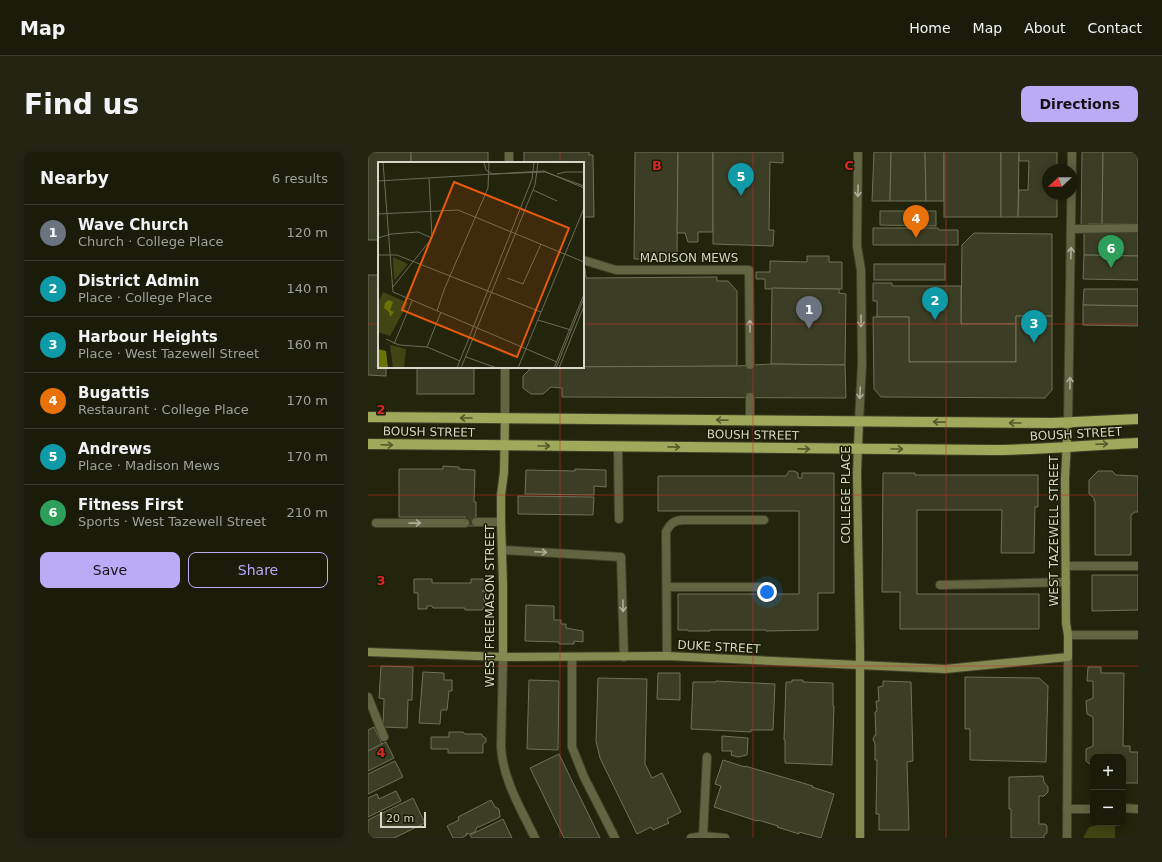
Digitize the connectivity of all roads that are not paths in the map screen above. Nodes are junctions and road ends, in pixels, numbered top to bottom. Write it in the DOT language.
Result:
graph roads {
  1 [pos="858,152"];
  2 [pos="1072,152"];
  3 [pos="1138,228"];
  4 [pos="1072,229"];
  5 [pos="584,260"];
  6 [pos="750,365"];
  7 [pos="505,368"];
  8 [pos="750,397"];
  9 [pos="368,418"];
  10 [pos="505,418"];
  11 [pos="1138,419"];
  12 [pos="750,421"];
  13 [pos="859,421"];
  14 [pos="1068,422"];
  15 [pos="1138,443"];
  16 [pos="368,444"];
  17 [pos="505,446"];
  18 [pos="618,447"];
  19 [pos="1067,447"];
  20 [pos="858,449"];
  21 [pos="619,519"];
  22 [pos="764,520"];
  23 [pos="465,522"];
  24 [pos="476,522"];
  25 [pos="501,522"];
  26 [pos="376,523"];
  27 [pos="502,550"];
  28 [pos="1066,566"];
  29 [pos="1138,566"];
  30 [pos="1066,582"];
  31 [pos="940,585"];
  32 [pos="667,587"];
  33 [pos="767,587"];
  34 [pos="1138,635"];
  35 [pos="1068,636"];
  36 [pos="368,652"];
  37 [pos="667,656"];
  38 [pos="503,657"];
  39 [pos="572,657"];
  40 [pos="624,657"];
  41 [pos="1068,658"];
  42 [pos="860,666"];
  43 [pos="368,697"];
  44 [pos="384,737"];
  45 [pos="706,757"];
  46 [pos="1090,808"];
  47 [pos="1126,808"];
  48 [pos="1067,809"];
  49 [pos="1138,809"];
  50 [pos="703,837"];
  51 [pos="535,838"];
  52 [pos="615,838"];
  53 [pos="691,838"];
  54 [pos="724,838"];
  55 [pos="860,838"];
  56 [pos="1067,838"];
  1 -- 13 [label="street, COLLEGE PLACE, one-way"];
  2 -- 4 [label="street, WEST TAZEWELL STREET"];
  3 -- 4 [label="street"];
  14 -- 4 [label="street, WEST TAZEWELL STREET, one-way"];
  6 -- 5 [label="street, MADISON MEWS, one-way"];
  7 -- 10 [label="street, WEST FREEMASON STREET"];
  8 -- 12 [label="street"];
  10 -- 9 [label="main road, BOUSH STREET, one-way"];
  12 -- 10 [label="main road, BOUSH STREET, one-way"];
  10 -- 17 [label="street, WEST FREEMASON STREET"];
  11 -- 14 [label="main road, BOUSH STREET"];
  12 -- 13 [label="main road, BOUSH STREET"];
  14 -- 13 [label="main road, BOUSH STREET, one-way"];
  13 -- 20 [label="street, COLLEGE PLACE"];
  14 -- 19 [label="street, WEST TAZEWELL STREET"];
  19 -- 15 [label="main road, BOUSH STREET, one-way"];
  16 -- 17 [label="main road, BOUSH STREET, one-way"];
  17 -- 18 [label="main road, BOUSH STREET, one-way"];
  17 -- 25 [label="street, WEST FREEMASON STREET"];
  18 -- 20 [label="main road, BOUSH STREET, one-way"];
  18 -- 21 [label="street"];
  20 -- 19 [label="main road, BOUSH STREET, one-way"];
  19 -- 28 [label="street, WEST TAZEWELL STREET"];
  20 -- 42 [label="street, COLLEGE PLACE"];
  22 -- 32 [label="street"];
  26 -- 23 [label="street, one-way"];
  24 -- 25 [label="street"];
  25 -- 27 [label="street, WEST FREEMASON STREET"];
  27 -- 38 [label="street, WEST FREEMASON STREET"];
  27 -- 40 [label="street, one-way"];
  28 -- 29 [label="street"];
  28 -- 30 [label="street, WEST TAZEWELL STREET"];
  30 -- 31 [label="street"];
  30 -- 35 [label="street, WEST TAZEWELL STREET"];
  32 -- 33 [label="street"];
  32 -- 37 [label="street"];
  34 -- 35 [label="street"];
  35 -- 41 [label="street, WEST TAZEWELL STREET"];
  36 -- 38 [label="street, DUKE STREET"];
  37 -- 40 [label="street, DUKE STREET"];
  37 -- 42 [label="street, DUKE STREET"];
  38 -- 39 [label="street, DUKE STREET"];
  38 -- 51 [label="street, WEST FREEMASON STREET"];
  39 -- 40 [label="street, DUKE STREET"];
  39 -- 52 [label="street"];
  41 -- 42 [label="street, DUKE STREET"];
  41 -- 48 [label="street, WEST TAZEWELL STREET"];
  42 -- 55 [label="street, COLLEGE PLACE"];
  43 -- 44 [label="street"];
  45 -- 50 [label="street"];
  46 -- 48 [label="street"];
  47 -- 49 [label="street"];
  48 -- 56 [label="street, WEST TAZEWELL STREET"];
  50 -- 53 [label="street"];
  50 -- 54 [label="street"];
}
